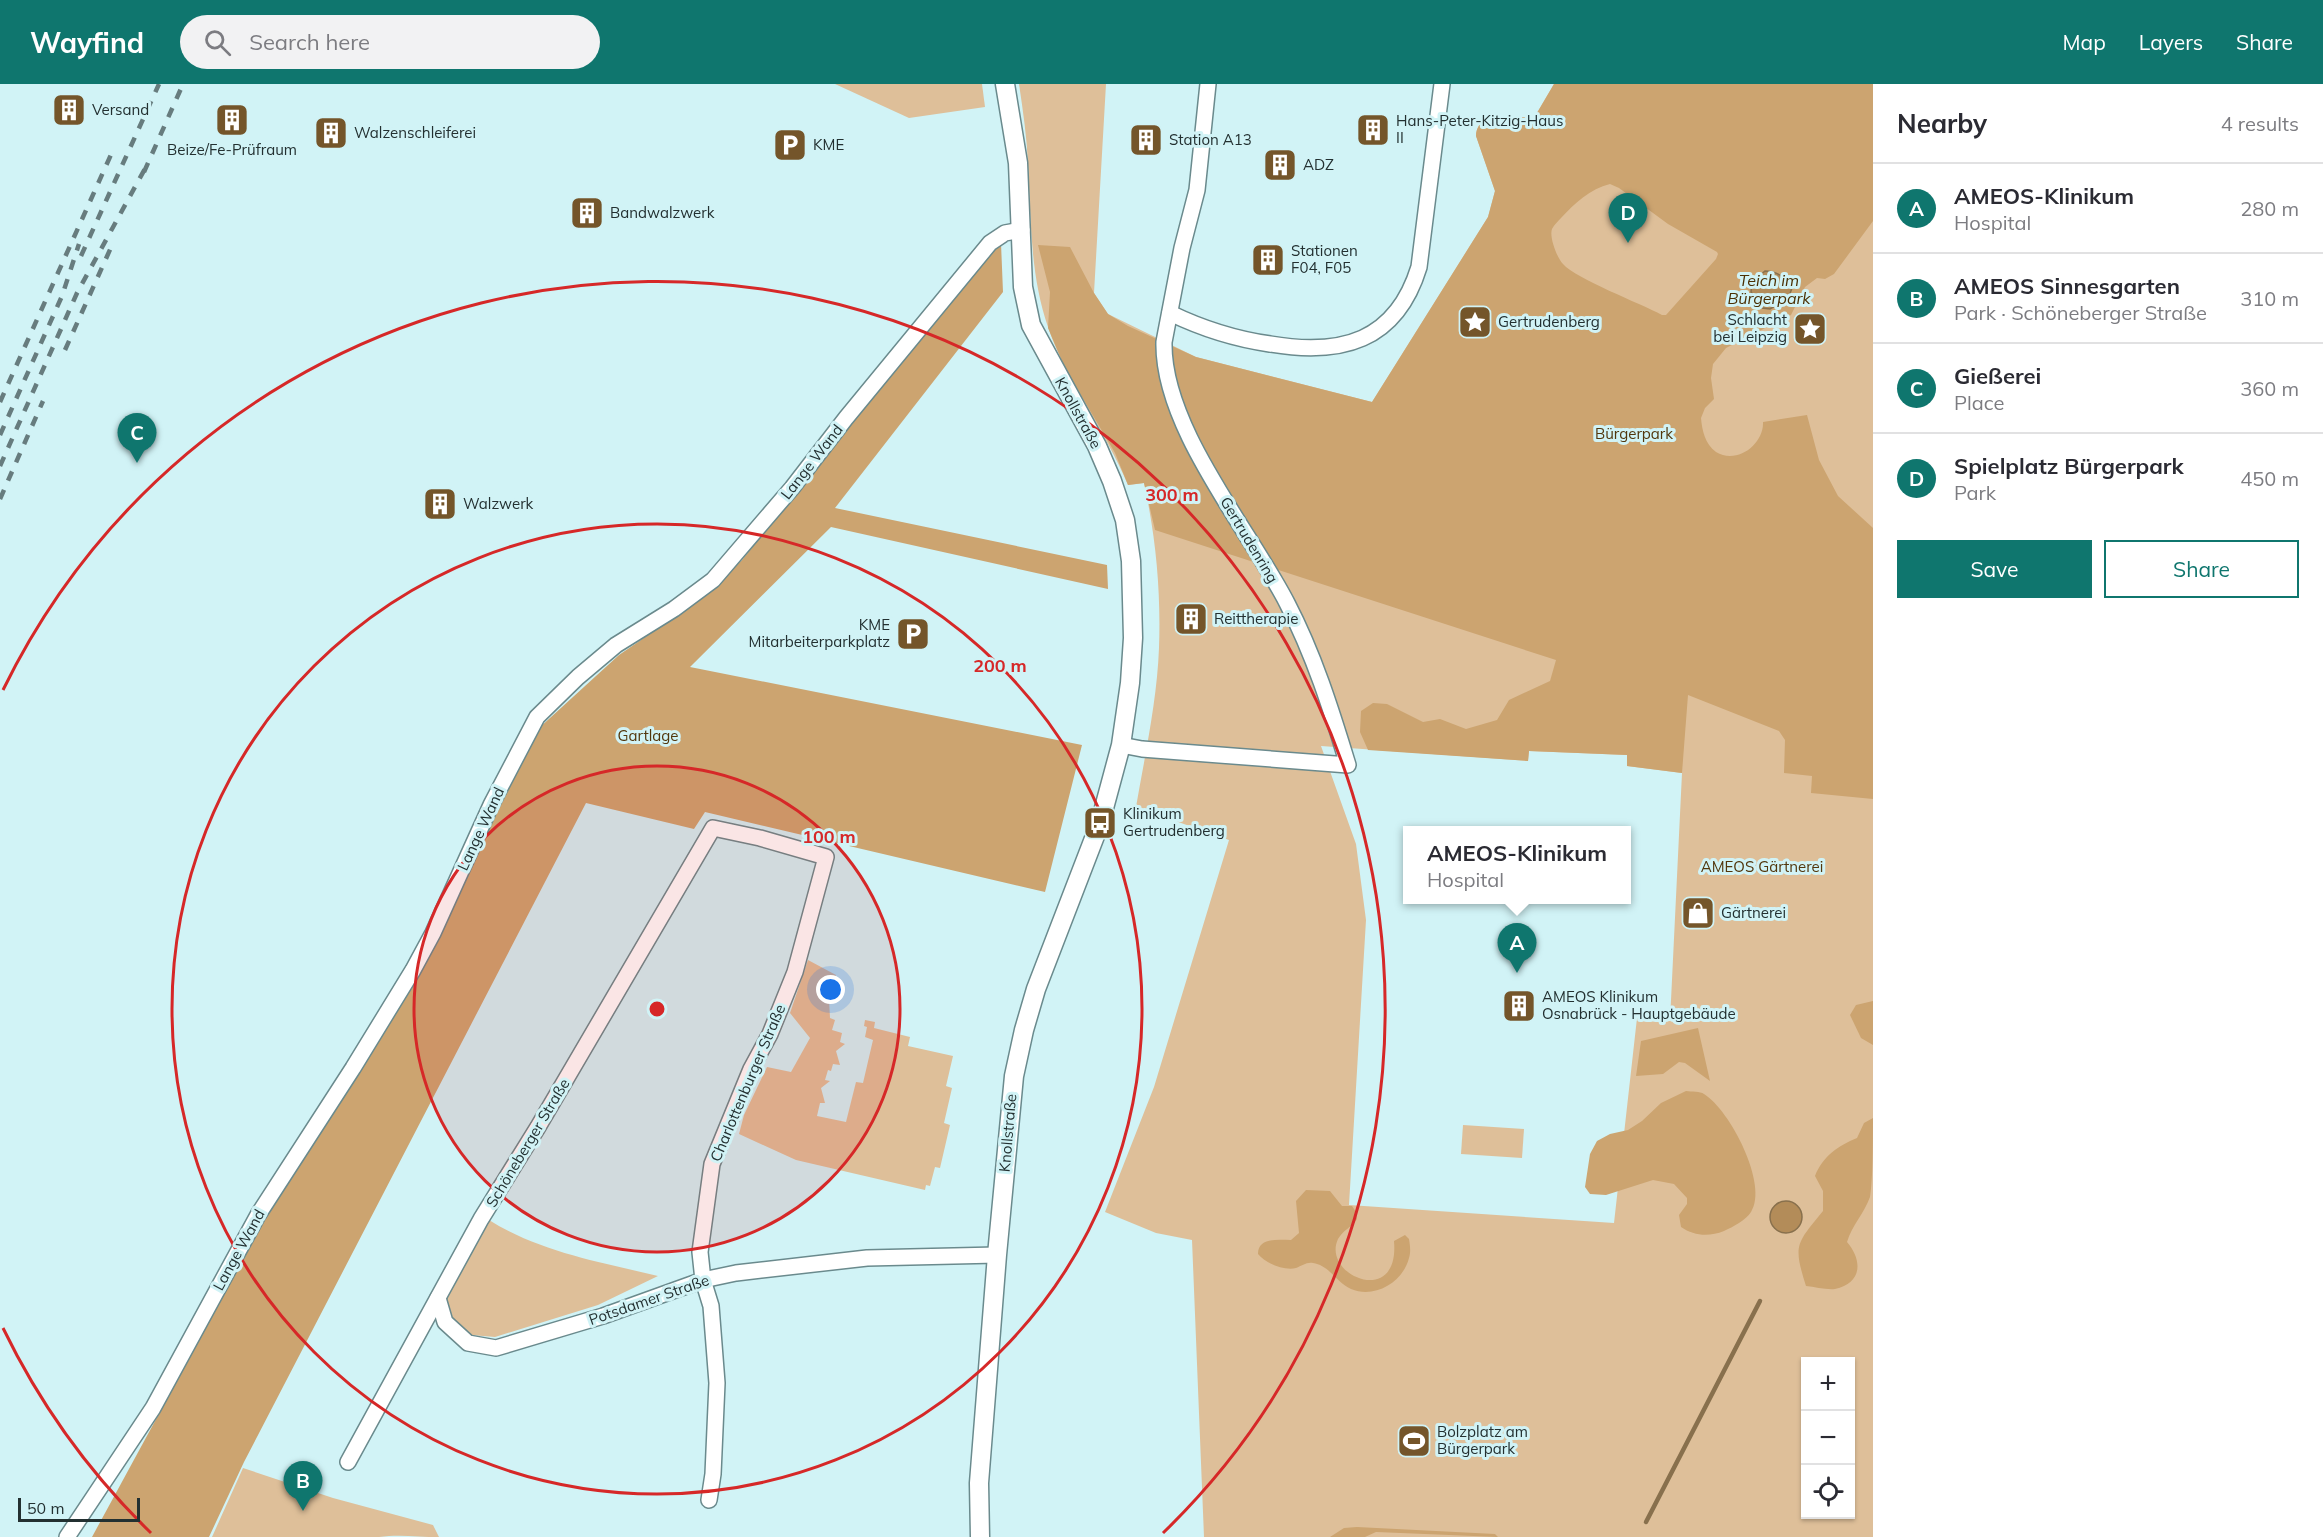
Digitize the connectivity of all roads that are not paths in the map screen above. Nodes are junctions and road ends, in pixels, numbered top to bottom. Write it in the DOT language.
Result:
graph roads {
  1 [pos="1005,84"];
  2 [pos="1208,84"];
  3 [pos="1442,84"];
  4 [pos="1022,230"];
  5 [pos="1170,313"];
  6 [pos="1120,745"];
  7 [pos="713,828"];
  8 [pos="996,1255"];
  9 [pos="703,1280"];
  10 [pos="438,1298"];
  11 [pos="348,1462"];
  12 [pos="709,1500"];
  13 [pos="67,1537"];
  14 [pos="980,1537"];
  1 -- 4 [label="street, Knollstraße"];
  2 -- 5 [label="street, Gertrudenring"];
  3 -- 5 [label="street"];
  4 -- 6 [label="street, Knollstraße"];
  4 -- 13 [label="street, Lange Wand"];
  5 -- 6 [label="street, Gertrudenring"];
  6 -- 8 [label="street, Knollstraße"];
  7 -- 9 [label="street, Charlottenburger Straße"];
  7 -- 10 [label="street, Schöneberger Straße"];
  8 -- 9 [label="street, Potsdamer Straße"];
  8 -- 14 [label="street, Knollstraße"];
  9 -- 10 [label="street, Potsdamer Straße"];
  9 -- 12 [label="street, Charlottenburger Straße"];
  10 -- 11 [label="street, Schöneberger Straße"];
}
